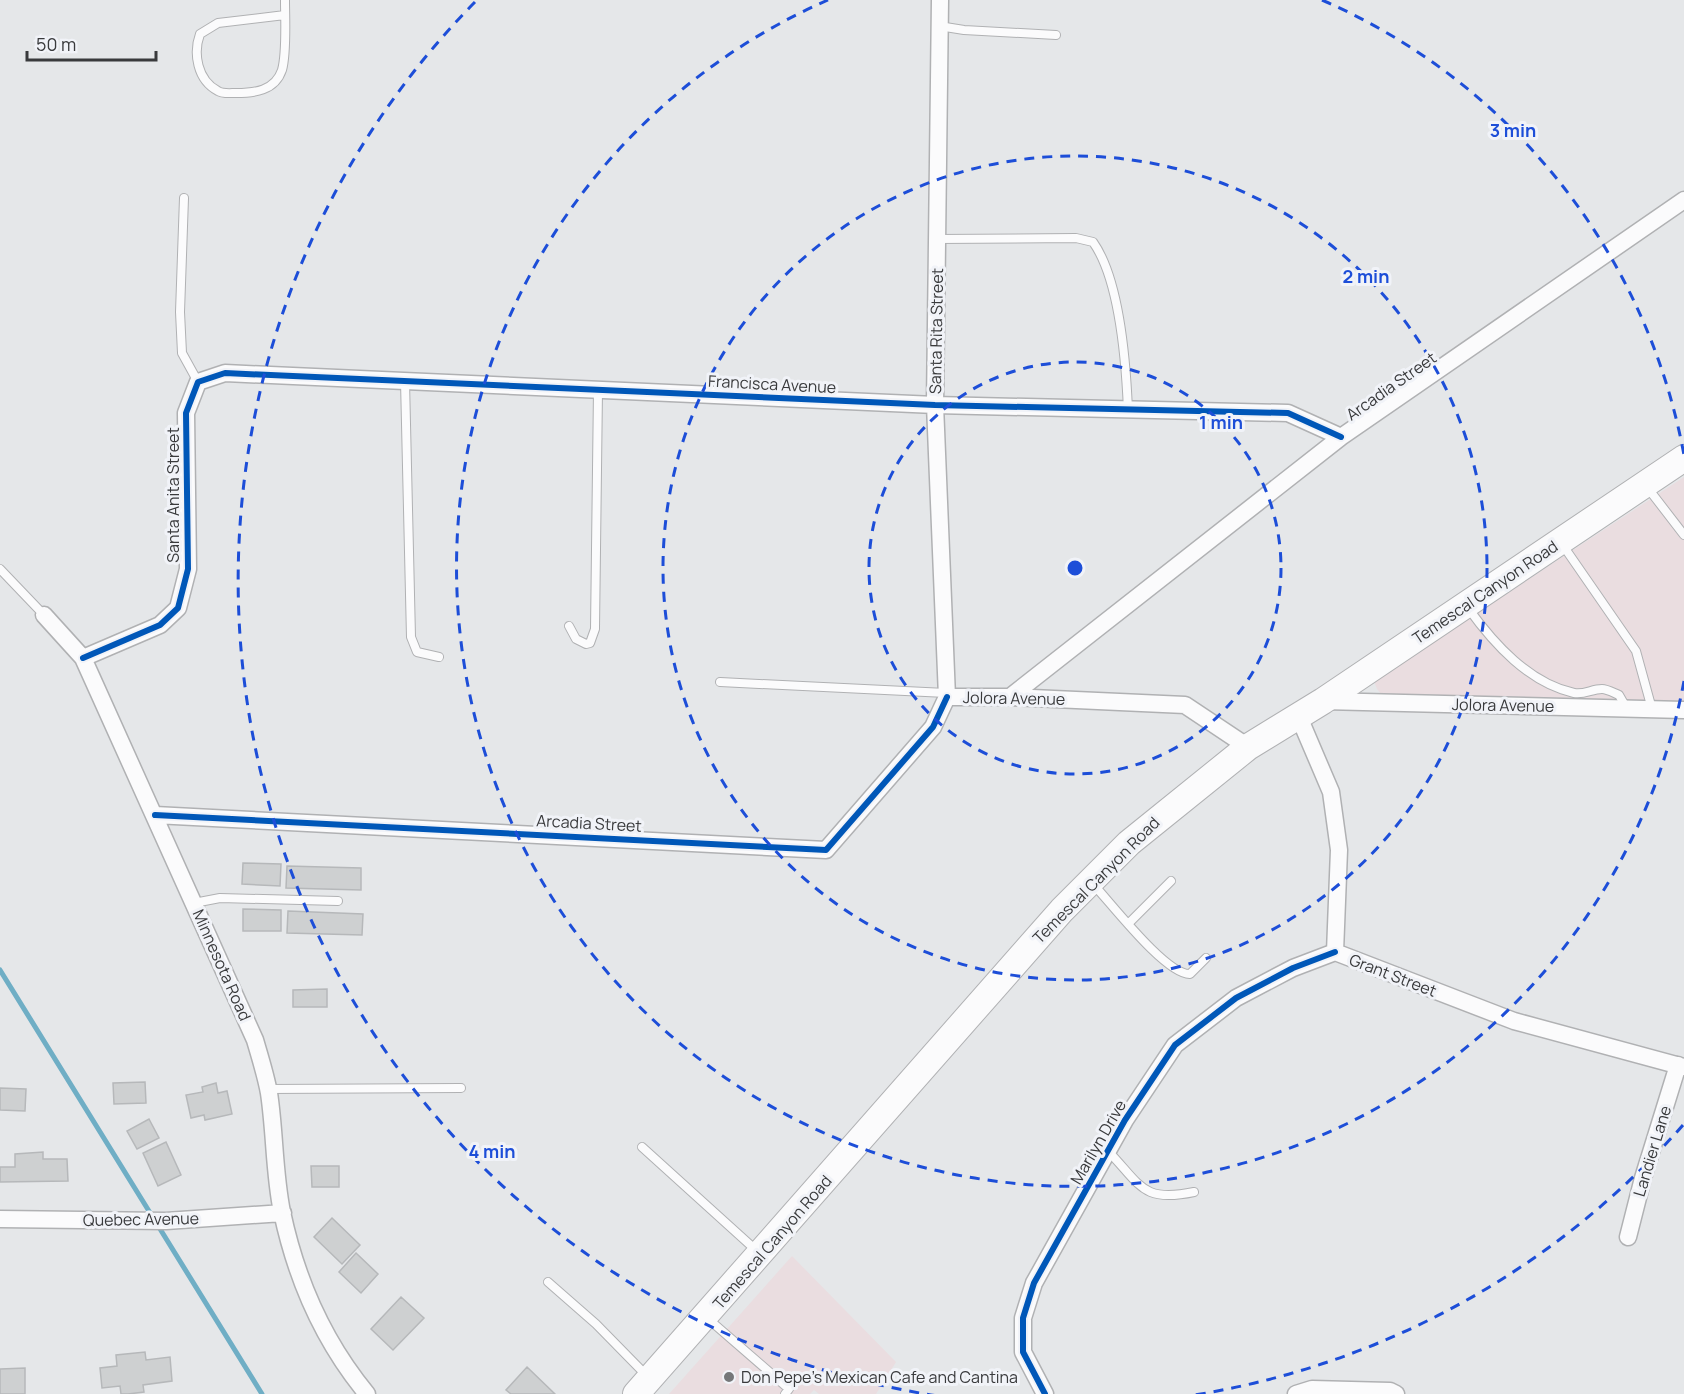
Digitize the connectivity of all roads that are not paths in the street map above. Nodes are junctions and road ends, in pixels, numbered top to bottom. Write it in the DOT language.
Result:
graph roads {
  1 [pos="285,0"];
  2 [pos="940,0"];
  3 [pos="285,15"];
  4 [pos="939,26"];
  5 [pos="1056,35"];
  6 [pos="184,198"];
  7 [pos="1684,200"];
  8 [pos="937,239"];
  9 [pos="405,381"];
  10 [pos="198,382"];
  11 [pos="598,390"];
  12 [pos="936,405"];
  13 [pos="1128,410"];
  14 [pos="1341,437"];
  15 [pos="1684,458"];
  16 [pos="1644,484"];
  17 [pos="1684,536"];
  18 [pos="1560,541"];
  19 [pos="0,569"];
  20 [pos="1466,605"];
  21 [pos="44,615"];
  22 [pos="569,626"];
  23 [pos="439,657"];
  24 [pos="83,658"];
  25 [pos="720,682"];
  26 [pos="947,695"];
  27 [pos="1010,697"];
  28 [pos="1323,701"];
  29 [pos="1627,709"];
  30 [pos="1652,710"];
  31 [pos="1684,710"];
  32 [pos="1299,717"];
  33 [pos="1248,747"];
  34 [pos="155,815"];
  35 [pos="1171,881"];
  36 [pos="1090,882"];
  37 [pos="338,901"];
  38 [pos="194,903"];
  39 [pos="1129,923"];
  40 [pos="1335,952"];
  41 [pos="1206,958"];
  42 [pos="1681,1066"];
  43 [pos="461,1088"];
  44 [pos="268,1089"];
  45 [pos="642,1147"];
  46 [pos="1108,1151"];
  47 [pos="1194,1192"];
  48 [pos="282,1213"];
  49 [pos="0,1219"];
  50 [pos="1628,1237"];
  51 [pos="760,1255"];
  52 [pos="548,1282"];
  53 [pos="706,1316"];
  54 [pos="643,1386"];
  55 [pos="367,1394"];
  56 [pos="785,1394"];
  57 [pos="1045,1394"];
  58 [pos="1296,1394"];
  59 [pos="1396,1394"];
  1 -- 3 [label="lane"];
  2 -- 4 [label="street, Santa Rita Street"];
  3 -- 3 [label="lane"];
  4 -- 5 [label="lane"];
  4 -- 8 [label="street, Santa Rita Street"];
  6 -- 10 [label="lane"];
  7 -- 14 [label="street, Arcadia Street"];
  8 -- 12 [label="street, Santa Rita Street"];
  8 -- 13 [label="lane"];
  9 -- 10 [label="street, Francisca Avenue"];
  9 -- 11 [label="street, Francisca Avenue"];
  9 -- 23 [label="lane"];
  10 -- 24 [label="street, Santa Anita Street"];
  11 -- 12 [label="street, Francisca Avenue"];
  11 -- 22 [label="lane"];
  12 -- 13 [label="street, Francisca Avenue"];
  12 -- 26 [label="street, Santa Rita Street"];
  13 -- 14 [label="street, Francisca Avenue"];
  14 -- 27 [label="street, Arcadia Street"];
  15 -- 16 [label="main road, Temescal Canyon Road"];
  16 -- 17 [label="lane"];
  16 -- 18 [label="main road, Temescal Canyon Road"];
  18 -- 20 [label="main road, Temescal Canyon Road"];
  18 -- 30 [label="lane"];
  19 -- 21 [label="lane, Minnesota Road"];
  20 -- 28 [label="main road, Temescal Canyon Road"];
  20 -- 29 [label="lane"];
  21 -- 24 [label="street, Minnesota Road"];
  24 -- 34 [label="street, Minnesota Road"];
  25 -- 26 [label="lane"];
  26 -- 27 [label="street, Jolora Avenue"];
  26 -- 34 [label="street, Arcadia Street"];
  27 -- 33 [label="street, Jolora Avenue"];
  28 -- 29 [label="street, Jolora Avenue"];
  28 -- 32 [label="main road, Temescal Canyon Road"];
  29 -- 30 [label="street, Jolora Avenue"];
  30 -- 31 [label="street, Jolora Avenue"];
  32 -- 33 [label="main road, Temescal Canyon Road"];
  32 -- 40 [label="street, Grant Street"];
  33 -- 36 [label="main road, Temescal Canyon Road"];
  34 -- 38 [label="street, Minnesota Road"];
  35 -- 39 [label="lane"];
  36 -- 39 [label="lane"];
  36 -- 51 [label="main road, Temescal Canyon Road"];
  37 -- 38 [label="lane"];
  38 -- 44 [label="street, Minnesota Road"];
  39 -- 41 [label="lane"];
  40 -- 42 [label="street, Grant Street"];
  40 -- 46 [label="street, Marilyn Drive"];
  42 -- 50 [label="street, Landier Lane"];
  43 -- 44 [label="lane"];
  44 -- 48 [label="street, Minnesota Road"];
  45 -- 51 [label="lane"];
  46 -- 47 [label="lane"];
  46 -- 57 [label="street, Marilyn Drive"];
  48 -- 49 [label="street, Quebec Avenue"];
  48 -- 55 [label="street, Minnesota Road"];
  51 -- 53 [label="main road, Temescal Canyon Road"];
  52 -- 54 [label="lane"];
  53 -- 54 [label="main road, Temescal Canyon Road"];
  53 -- 56 [label="lane"];
  58 -- 59 [label="street"];
}
